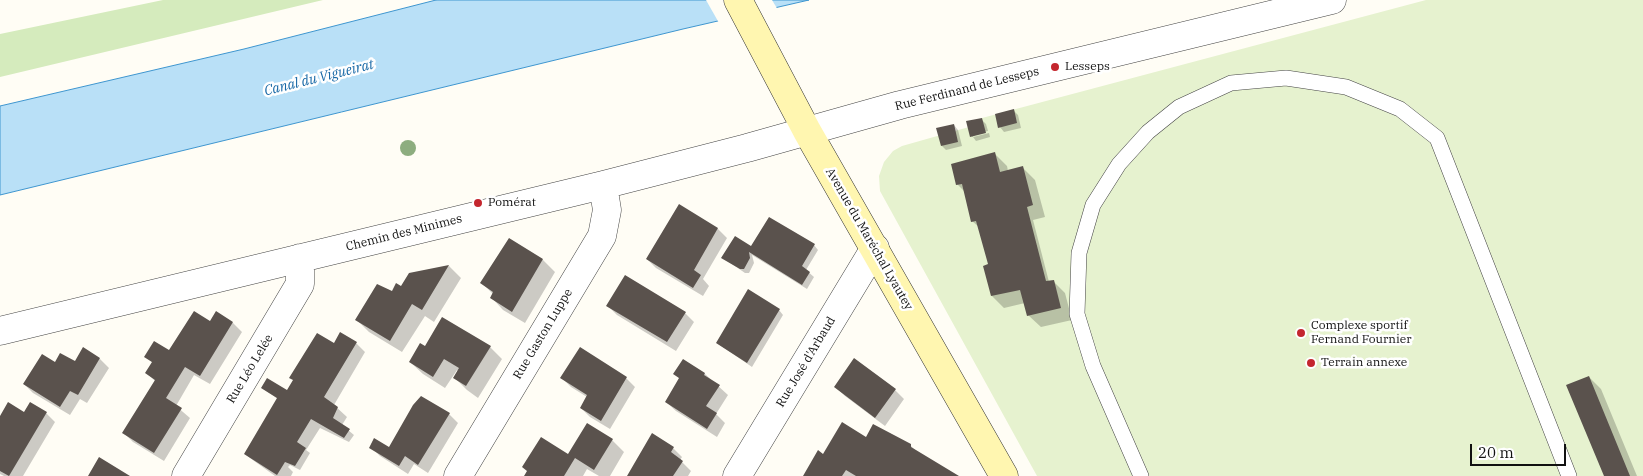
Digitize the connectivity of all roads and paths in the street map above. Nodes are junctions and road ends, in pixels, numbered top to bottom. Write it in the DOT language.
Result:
graph roads {
  1 [pos="738,0"];
  2 [pos="1332,0"];
  3 [pos="807,131"];
  4 [pos="603,185"];
  5 [pos="875,248"];
  6 [pos="300,258"];
  7 [pos="0,331"];
  8 [pos="186,476"];
  9 [pos="458,476"];
  10 [pos="737,476"];
  11 [pos="1004,476"];
  12 [pos="1142,476"];
  13 [pos="1569,476"];
  1 -- 3 [label="main road, Avenue du Maréchal Lyautey"];
  2 -- 3 [label="street, Rue Ferdinand de Lesseps"];
  3 -- 4 [label="street, Chemin des Minimes"];
  3 -- 5 [label="main road, Avenue du Maréchal Lyautey"];
  4 -- 6 [label="street, Chemin des Minimes"];
  4 -- 9 [label="street, Rue Gaston Luppe"];
  5 -- 10 [label="street, Rue José d'Arbaud"];
  5 -- 11 [label="main road, Avenue du Maréchal Lyautey"];
  6 -- 7 [label="street, Chemin des Minimes"];
  6 -- 8 [label="street, Rue Léo Lelée"];
  12 -- 13 [label="lane"];
}
